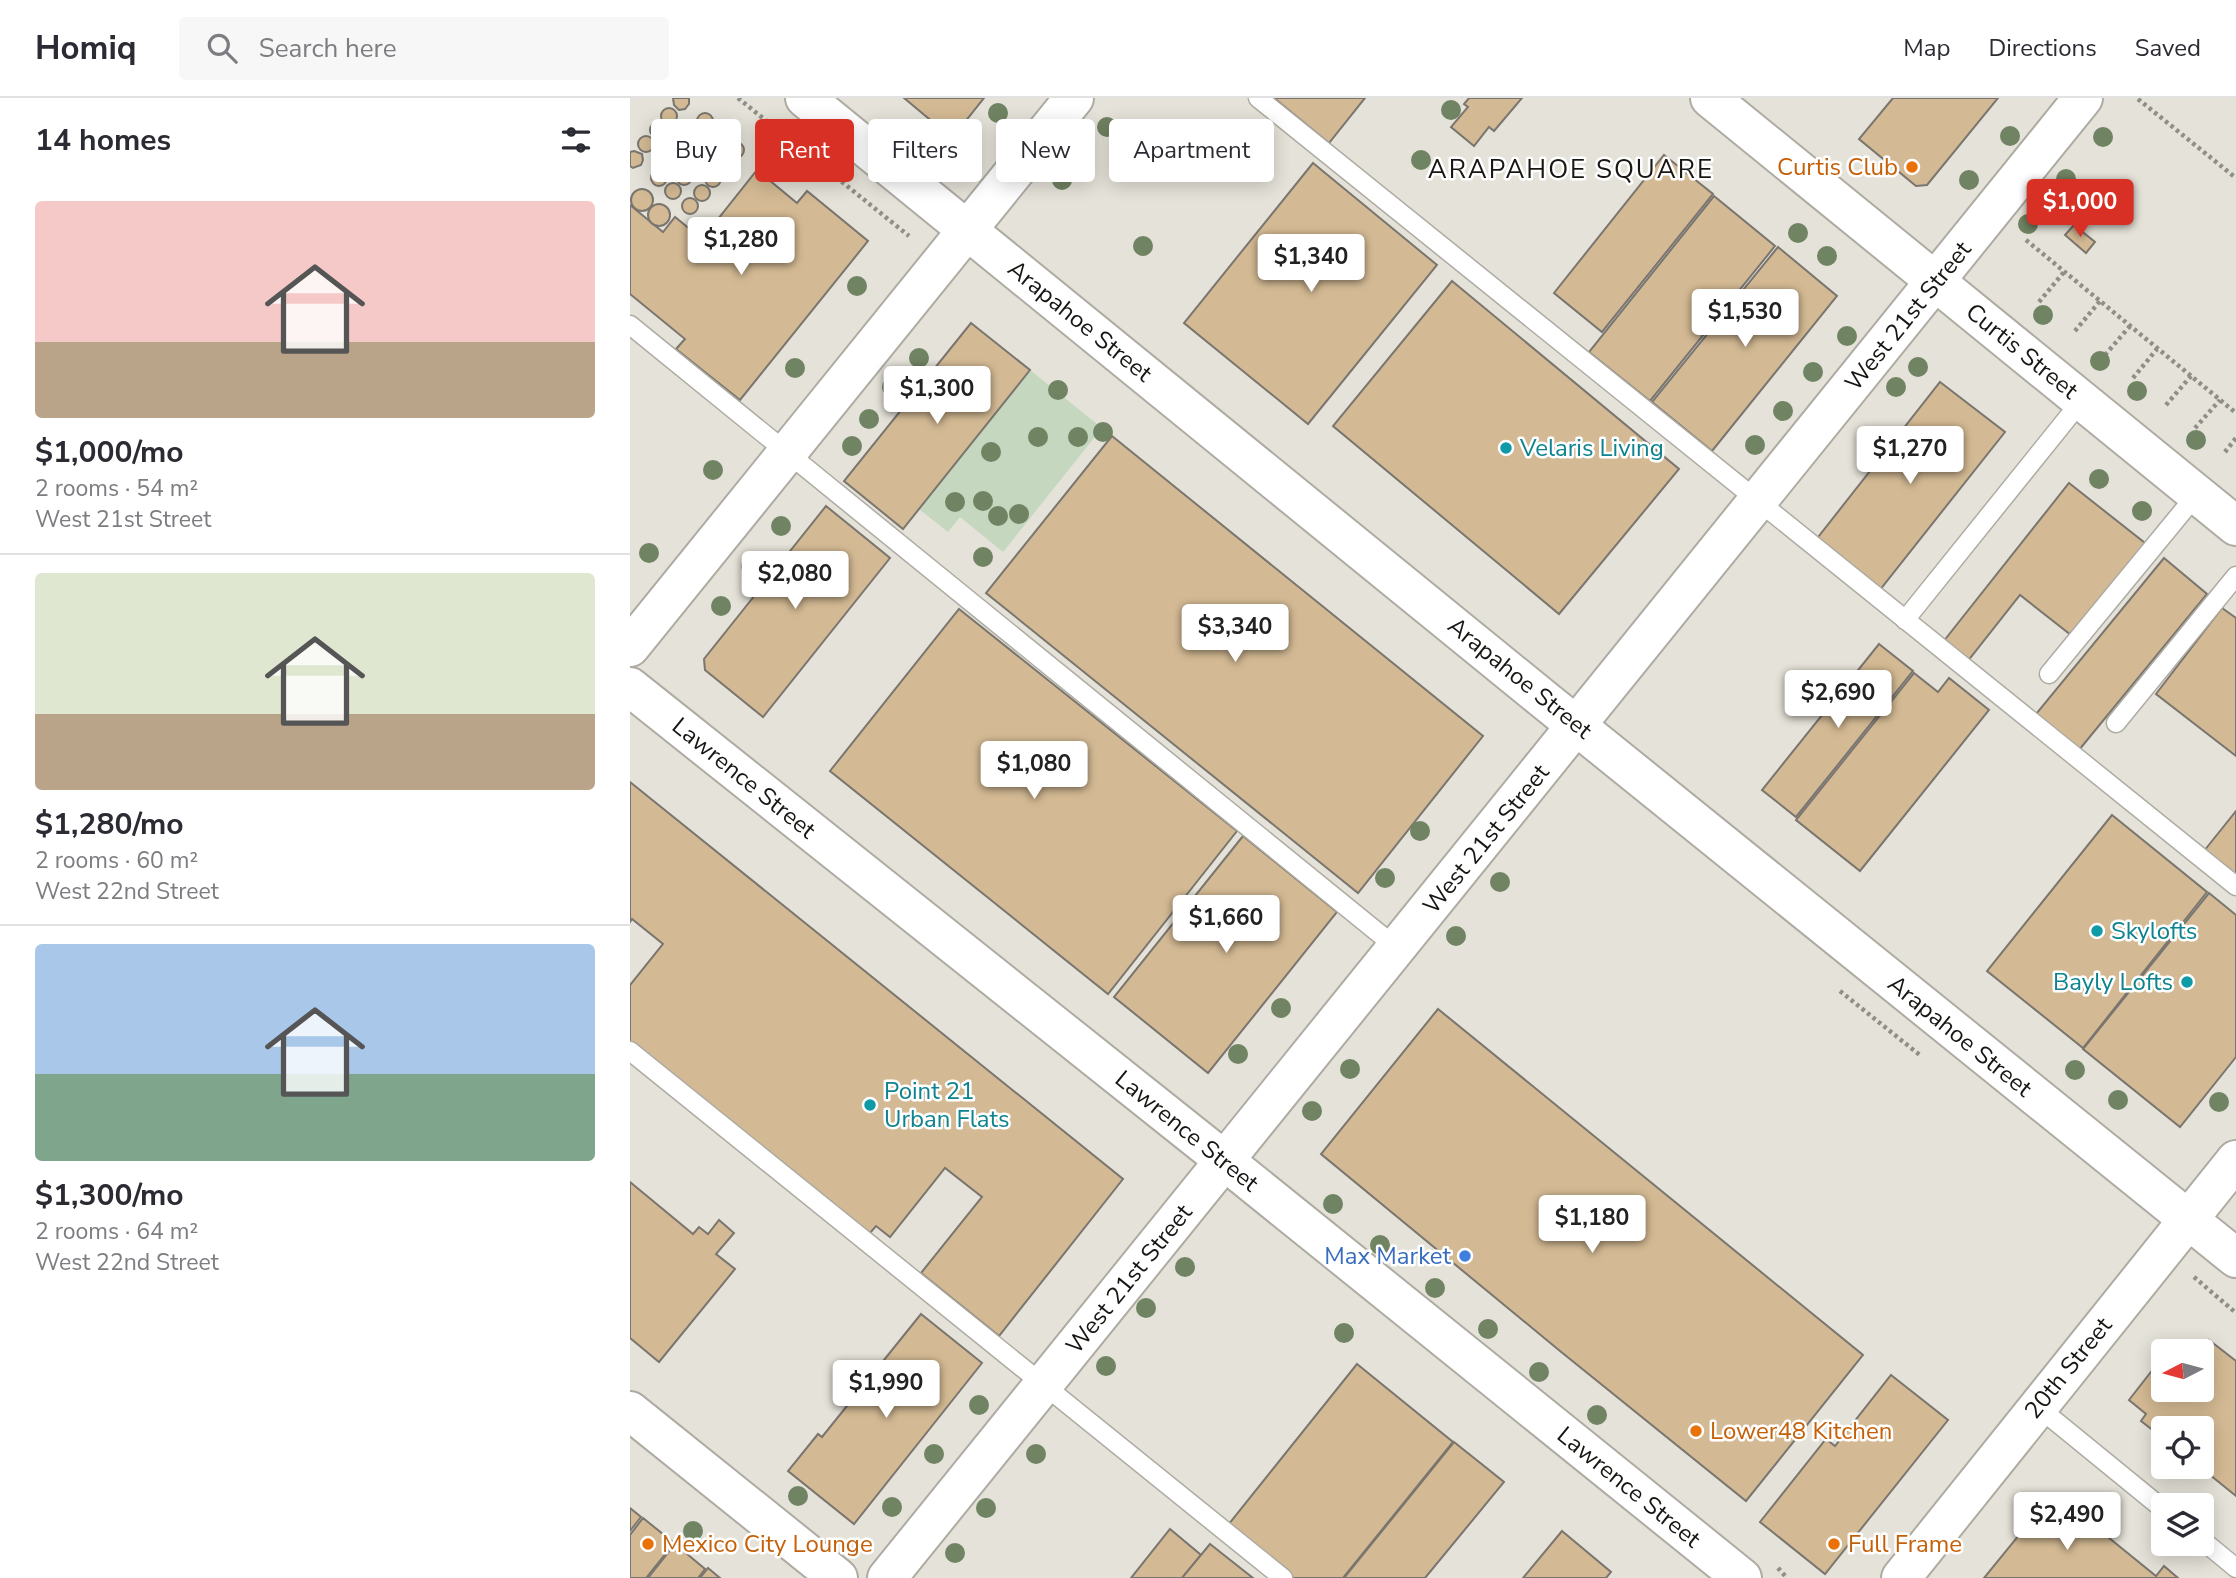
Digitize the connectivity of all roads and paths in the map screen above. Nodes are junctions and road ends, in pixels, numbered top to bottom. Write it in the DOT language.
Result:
graph roads {
  1 [pos="805,98"];
  2 [pos="1074,98"];
  3 [pos="1258,98"];
  4 [pos="1710,98"];
  5 [pos="2083,98"];
  6 [pos="2138,99"];
  7 [pos="2236,178"];
  8 [pos="967,230"];
  9 [pos="2026,240"];
  10 [pos="2064,272"];
  11 [pos="1936,281"];
  12 [pos="2100,301"];
  13 [pos="2039,302"];
  14 [pos="630,325"];
  15 [pos="2130,326"];
  16 [pos="2075,331"];
  17 [pos="2157,348"];
  18 [pos="2105,355"];
  19 [pos="2191,376"];
  20 [pos="2133,378"];
  21 [pos="2220,399"];
  22 [pos="2082,400"];
  23 [pos="2166,404"];
  24 [pos="2236,413"];
  25 [pos="2195,428"];
  26 [pos="2236,438"];
  27 [pos="2225,452"];
  28 [pos="788,453"];
  29 [pos="2197,494"];
  30 [pos="1758,501"];
  31 [pos="2236,526"];
  32 [pos="2236,576"];
  33 [pos="1905,620"];
  34 [pos="630,647"];
  35 [pos="2049,674"];
  36 [pos="630,687"];
  37 [pos="2116,723"];
  38 [pos="1577,725"];
  39 [pos="2236,886"];
  40 [pos="1397,948"];
  41 [pos="630,1051"];
  42 [pos="2236,1160"];
  43 [pos="1225,1161"];
  44 [pos="2186,1219"];
  45 [pos="2236,1258"];
  46 [pos="1043,1385"];
  47 [pos="2038,1406"];
  48 [pos="630,1411"];
  49 [pos="2151,1499"];
  50 [pos="2214,1550"];
  51 [pos="2236,1569"];
  52 [pos="838,1578"];
  53 [pos="887,1578"];
  54 [pos="1283,1578"];
  55 [pos="1742,1578"];
  56 [pos="1901,1578"];
  1 -- 8 [label="street, Arapahoe Street"];
  2 -- 8 [label="street"];
  3 -- 30 [label="lane"];
  4 -- 11 [label="street, Curtis Street"];
  5 -- 11 [label="street, West 21st Street"];
  6 -- 7 [label="path"];
  8 -- 28 [label="street"];
  8 -- 38 [label="street, Arapahoe Street"];
  9 -- 10 [label="path"];
  10 -- 12 [label="path"];
  10 -- 13 [label="path"];
  11 -- 22 [label="street, Curtis Street"];
  11 -- 30 [label="street, West 21st Street"];
  12 -- 15 [label="path"];
  12 -- 16 [label="path"];
  14 -- 28 [label="lane"];
  15 -- 17 [label="path"];
  15 -- 18 [label="path"];
  17 -- 19 [label="path"];
  17 -- 20 [label="path"];
  19 -- 21 [label="path"];
  19 -- 23 [label="path"];
  21 -- 24 [label="path"];
  21 -- 25 [label="path"];
  22 -- 29 [label="street, Curtis Street"];
  22 -- 33 [label="lane"];
  26 -- 27 [label="path"];
  28 -- 34 [label="street"];
  28 -- 40 [label="lane"];
  29 -- 31 [label="street, Curtis Street"];
  29 -- 35 [label="lane"];
  30 -- 33 [label="lane"];
  30 -- 38 [label="street, West 21st Street"];
  32 -- 37 [label="lane"];
  33 -- 39 [label="lane"];
  36 -- 43 [label="street, Lawrence Street"];
  38 -- 40 [label="street, West 21st Street"];
  38 -- 44 [label="street, Arapahoe Street"];
  40 -- 43 [label="street, West 21st Street"];
  41 -- 46 [label="lane"];
  42 -- 44 [label="street, 20th Street"];
  43 -- 46 [label="street, West 21st Street"];
  43 -- 55 [label="street, Lawrence Street"];
  44 -- 45 [label="street, Arapahoe Street"];
  44 -- 47 [label="street, 20th Street"];
  46 -- 53 [label="street, West 21st Street"];
  46 -- 54 [label="lane"];
  47 -- 49 [label="lane"];
  47 -- 56 [label="street, 20th Street"];
  48 -- 52 [label="street"];
  50 -- 51 [label="lane"];
}
